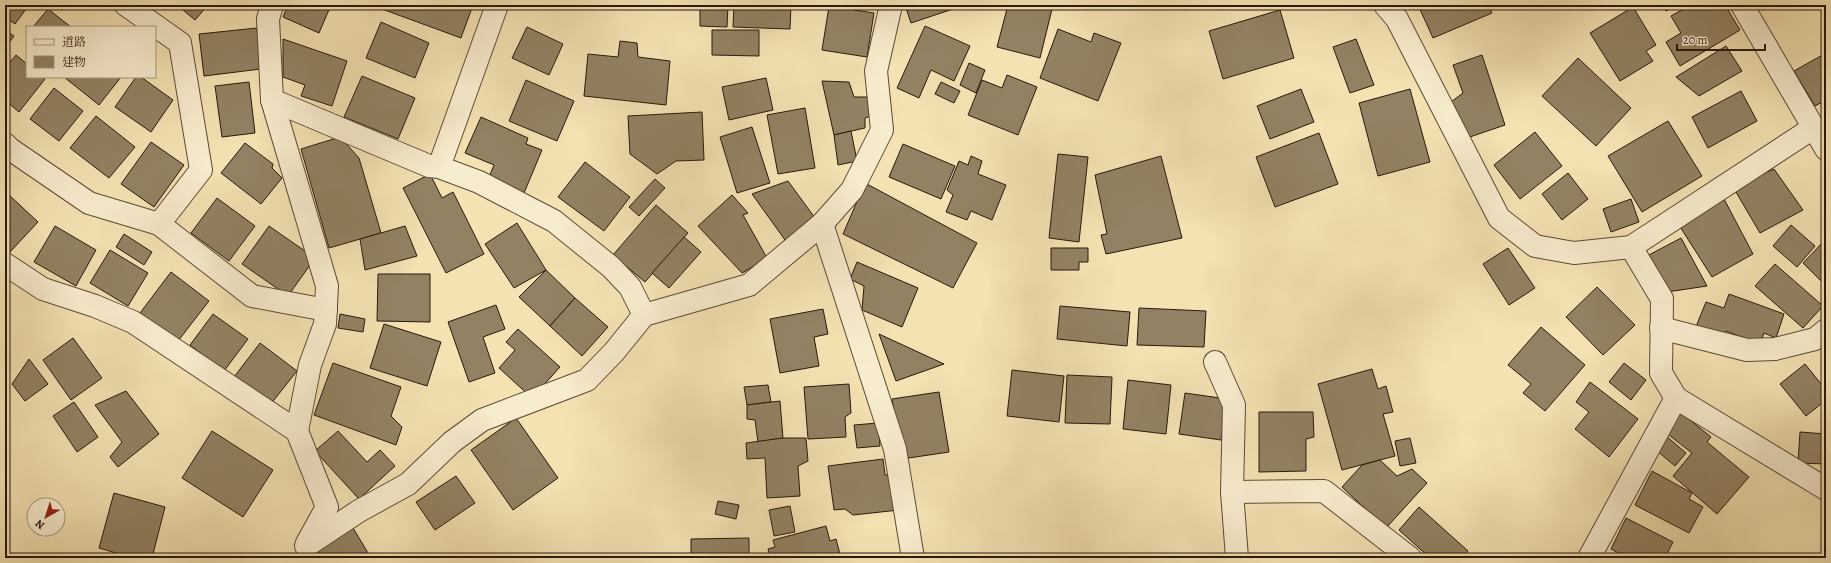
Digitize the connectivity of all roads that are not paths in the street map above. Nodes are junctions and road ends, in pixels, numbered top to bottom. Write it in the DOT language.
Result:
graph roads {
  1 [pos="126,5"];
  2 [pos="272,5"];
  3 [pos="497,5"];
  4 [pos="891,5"];
  5 [pos="1385,5"];
  6 [pos="1742,5"];
  7 [pos="156,26"];
  8 [pos="156,26"];
  9 [pos="272,100"];
  10 [pos="1813,128"];
  11 [pos="5,144"];
  12 [pos="1826,150"];
  13 [pos="439,167"];
  14 [pos="159,224"];
  15 [pos="822,224"];
  16 [pos="1631,247"];
  17 [pos="5,264"];
  18 [pos="326,310"];
  19 [pos="644,315"];
  20 [pos="1661,328"];
  21 [pos="1826,330"];
  22 [pos="1215,362"];
  23 [pos="1676,398"];
  24 [pos="297,431"];
  25 [pos="1826,489"];
  26 [pos="1232,492"];
  27 [pos="301,552"];
  28 [pos="913,558"];
  29 [pos="1237,558"];
  30 [pos="1410,558"];
  31 [pos="1589,558"];
  1 -- 8 [label="street"];
  2 -- 9 [label="street"];
  3 -- 13 [label="street"];
  4 -- 15 [label="street"];
  5 -- 16 [label="street"];
  6 -- 10 [label="street"];
  7 -- 14 [label="street"];
  9 -- 13 [label="street"];
  9 -- 18 [label="street"];
  10 -- 12 [label="street"];
  10 -- 16 [label="street"];
  11 -- 14 [label="street"];
  13 -- 19 [label="street"];
  14 -- 18 [label="street"];
  15 -- 19 [label="street"];
  15 -- 28 [label="street"];
  16 -- 20 [label="street"];
  17 -- 24 [label="street"];
  18 -- 24 [label="street"];
  19 -- 27 [label="street"];
  20 -- 21 [label="street"];
  20 -- 23 [label="street"];
  22 -- 26 [label="street"];
  23 -- 25 [label="street"];
  23 -- 31 [label="street"];
  24 -- 27 [label="street"];
  26 -- 29 [label="street"];
  26 -- 30 [label="street"];
}
